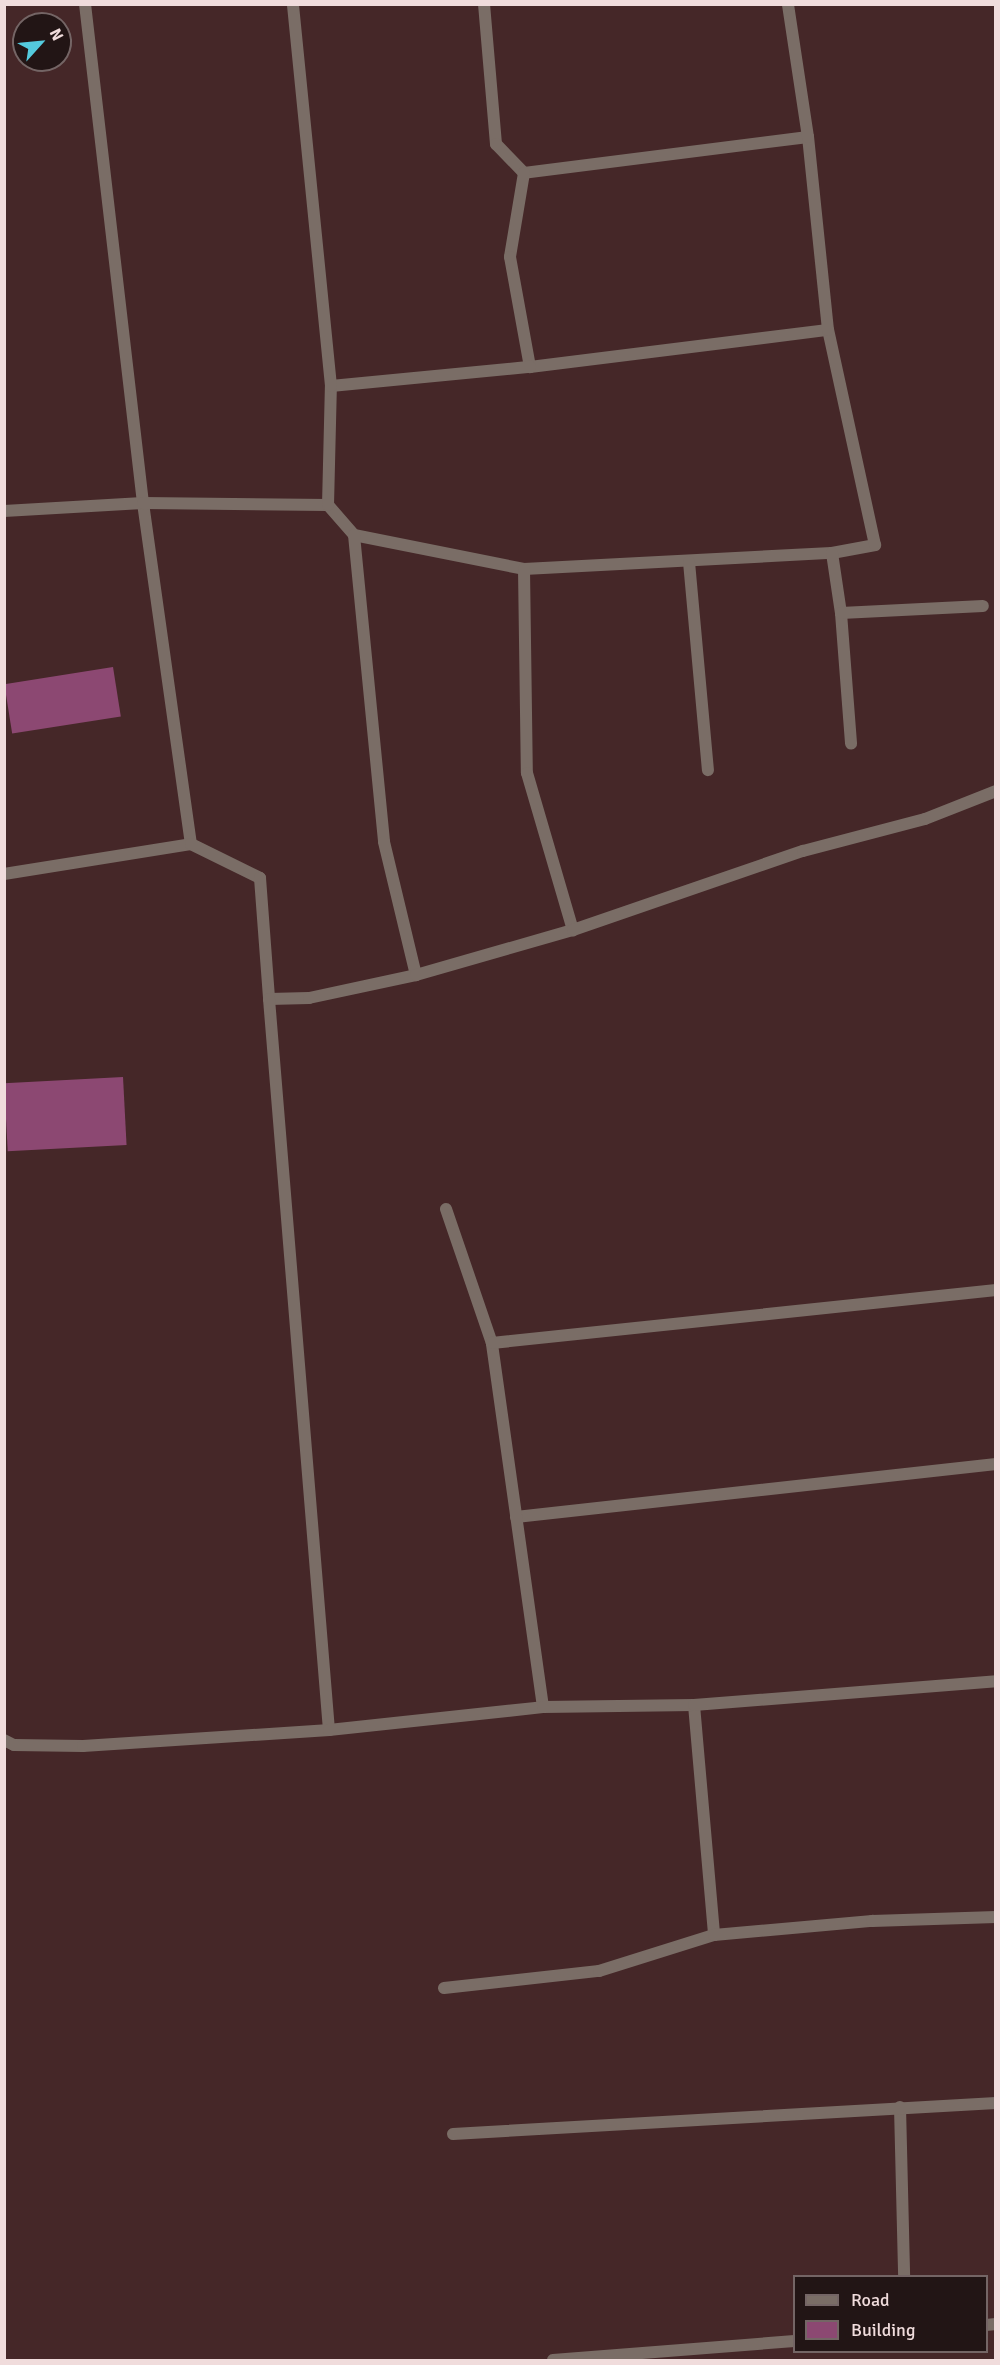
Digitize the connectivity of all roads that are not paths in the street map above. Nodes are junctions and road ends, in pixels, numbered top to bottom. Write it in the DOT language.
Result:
graph roads {
  1 [pos="85,4"];
  2 [pos="294,4"];
  3 [pos="484,4"];
  4 [pos="788,4"];
  5 [pos="808,136"];
  6 [pos="524,173"];
  7 [pos="828,330"];
  8 [pos="530,367"];
  9 [pos="332,386"];
  10 [pos="143,503"];
  11 [pos="328,505"];
  12 [pos="4,511"];
  13 [pos="354,535"];
  14 [pos="832,552"];
  15 [pos="689,562"];
  16 [pos="524,569"];
  17 [pos="983,606"];
  18 [pos="841,613"];
  19 [pos="851,744"];
  20 [pos="708,770"];
  21 [pos="996,791"];
  22 [pos="191,844"];
  23 [pos="4,874"];
  24 [pos="573,930"];
  25 [pos="416,975"];
  26 [pos="269,999"];
  27 [pos="446,1209"];
  28 [pos="996,1290"];
  29 [pos="492,1344"];
  30 [pos="996,1464"];
  31 [pos="516,1517"];
  32 [pos="996,1681"];
  33 [pos="694,1705"];
  34 [pos="543,1707"];
  35 [pos="328,1730"];
  36 [pos="4,1740"];
  37 [pos="996,1917"];
  38 [pos="714,1935"];
  39 [pos="444,1988"];
  40 [pos="996,2103"];
  41 [pos="900,2107"];
  42 [pos="453,2134"];
  43 [pos="904,2275"];
  44 [pos="793,2341"];
  45 [pos="553,2361"];
  1 -- 10 [label="street"];
  2 -- 9 [label="street"];
  3 -- 6 [label="street"];
  4 -- 5 [label="street"];
  5 -- 6 [label="street"];
  5 -- 7 [label="street"];
  6 -- 8 [label="street"];
  7 -- 8 [label="street"];
  7 -- 14 [label="street"];
  8 -- 9 [label="street"];
  9 -- 11 [label="street"];
  10 -- 11 [label="street"];
  10 -- 12 [label="street"];
  10 -- 22 [label="street"];
  11 -- 13 [label="street"];
  13 -- 16 [label="street"];
  13 -- 25 [label="street"];
  14 -- 15 [label="street"];
  14 -- 18 [label="street"];
  15 -- 16 [label="street"];
  15 -- 20 [label="street"];
  16 -- 24 [label="street"];
  17 -- 18 [label="street"];
  18 -- 19 [label="street"];
  21 -- 24 [label="street"];
  22 -- 23 [label="street"];
  22 -- 26 [label="street"];
  24 -- 25 [label="street"];
  25 -- 26 [label="street"];
  26 -- 35 [label="street"];
  27 -- 29 [label="street"];
  28 -- 29 [label="street"];
  29 -- 31 [label="street"];
  30 -- 31 [label="street"];
  31 -- 34 [label="street"];
  32 -- 33 [label="street"];
  33 -- 34 [label="street"];
  33 -- 38 [label="street"];
  34 -- 35 [label="street"];
  35 -- 36 [label="street"];
  37 -- 38 [label="street"];
  38 -- 39 [label="street"];
  40 -- 41 [label="street"];
  41 -- 42 [label="street"];
  41 -- 43 [label="street"];
  44 -- 45 [label="street"];
}
